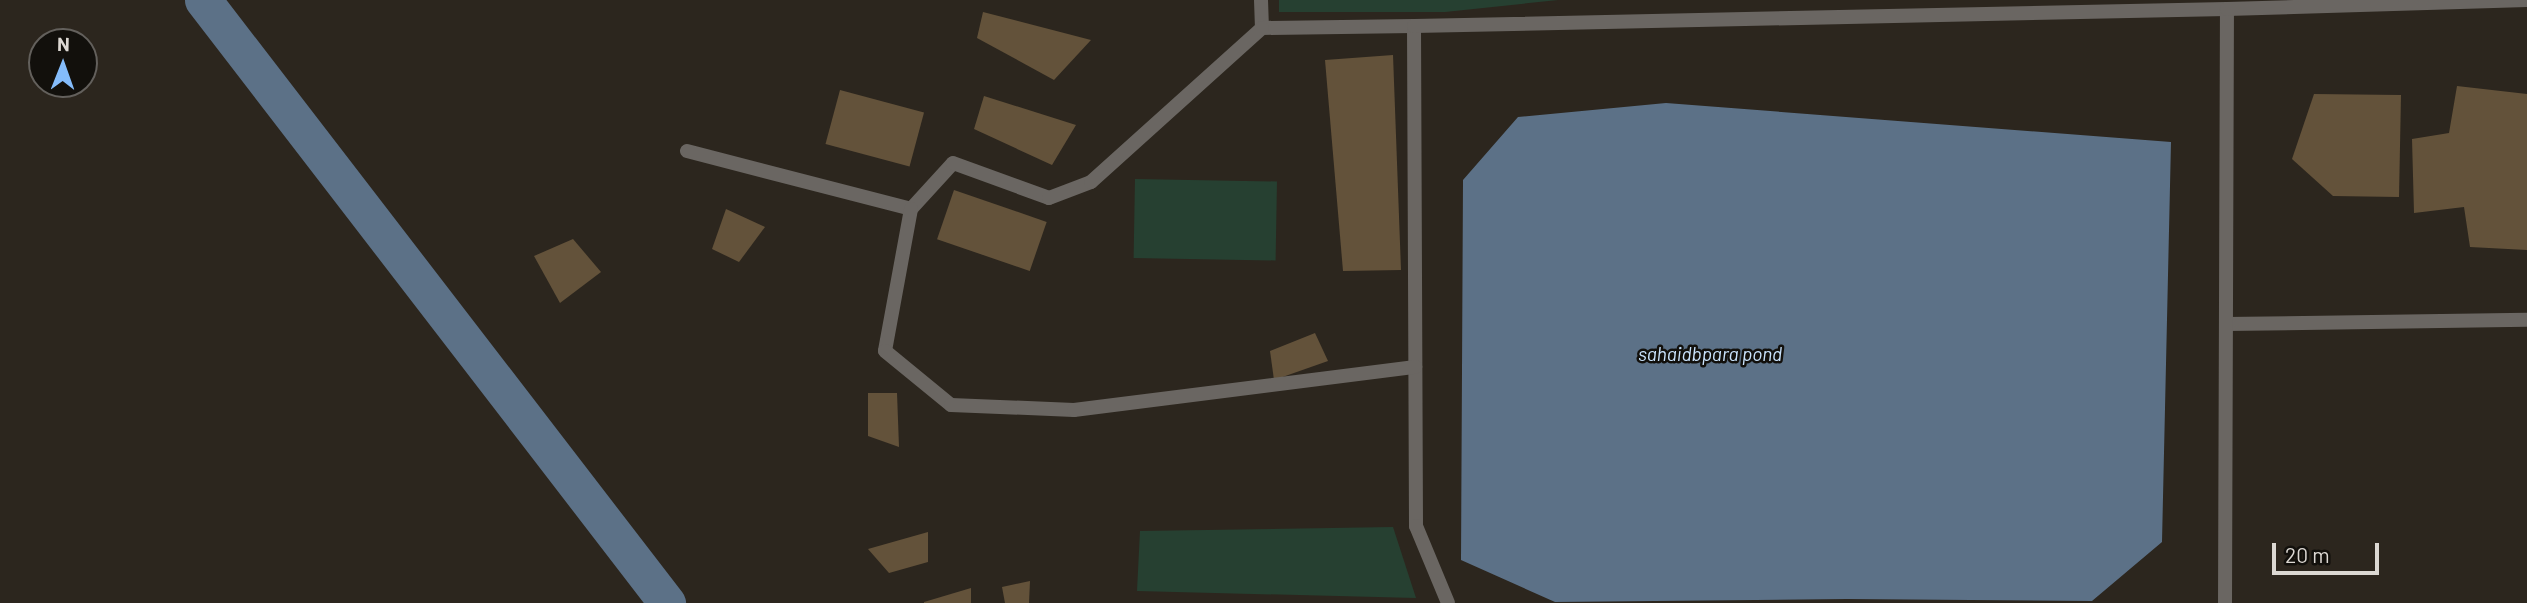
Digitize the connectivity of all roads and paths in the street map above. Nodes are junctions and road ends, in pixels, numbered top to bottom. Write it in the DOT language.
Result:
graph roads {
  1 [pos="1261,0"];
  2 [pos="2527,0"];
  3 [pos="2227,9"];
  4 [pos="1414,26"];
  5 [pos="1262,28"];
  6 [pos="687,151"];
  7 [pos="911,209"];
  8 [pos="2527,320"];
  9 [pos="2226,324"];
  10 [pos="1415,367"];
  11 [pos="1448,603"];
  12 [pos="2225,603"];
  1 -- 5 [label="street"];
  2 -- 3 [label="street"];
  3 -- 4 [label="street"];
  3 -- 9 [label="street"];
  4 -- 5 [label="street"];
  4 -- 10 [label="street"];
  5 -- 7 [label="street"];
  6 -- 7 [label="street"];
  7 -- 10 [label="street"];
  8 -- 9 [label="street"];
  9 -- 12 [label="street"];
  10 -- 11 [label="street"];
}
